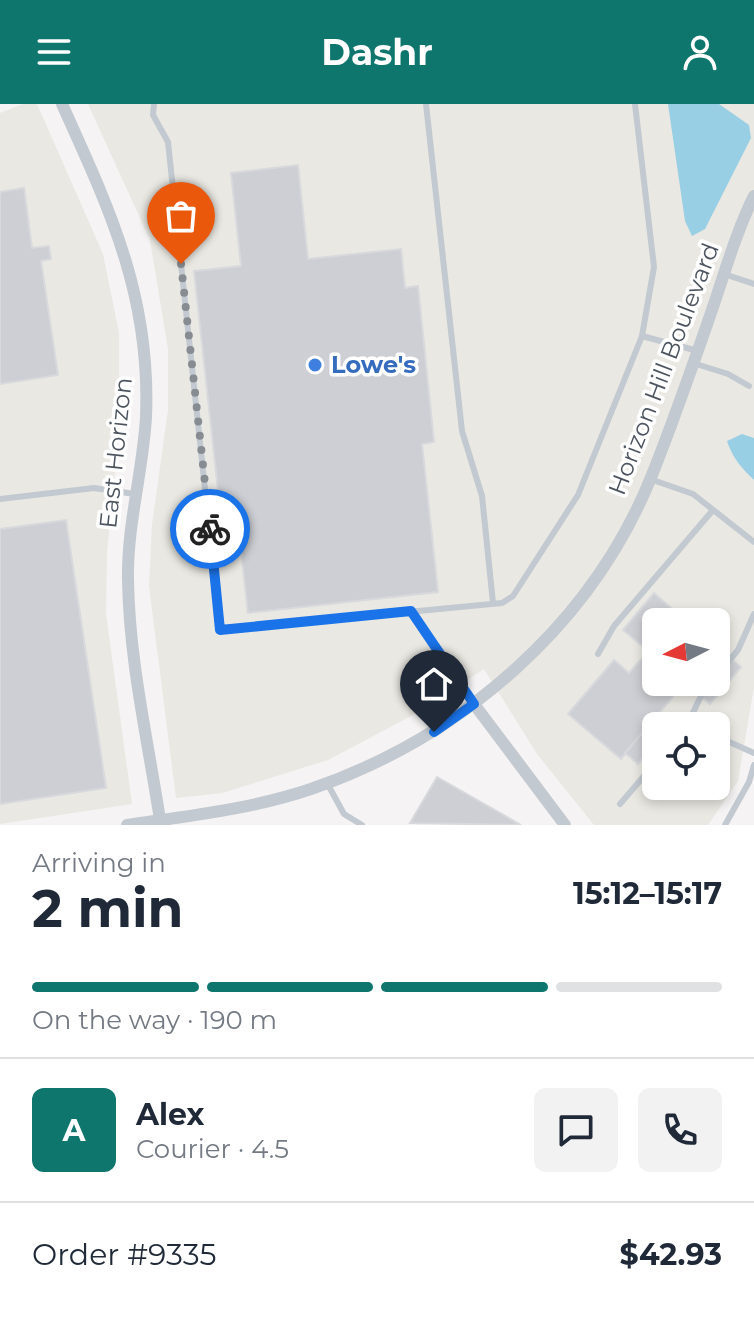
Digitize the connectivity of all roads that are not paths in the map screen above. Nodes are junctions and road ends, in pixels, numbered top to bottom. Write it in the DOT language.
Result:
graph roads {
  1 [pos="62,104"];
  2 [pos="154,104"];
  3 [pos="426,104"];
  4 [pos="635,104"];
  5 [pos="754,196"];
  6 [pos="724,274"];
  7 [pos="754,284"];
  8 [pos="642,336"];
  9 [pos="696,357"];
  10 [pos="749,386"];
  11 [pos="650,479"];
  12 [pos="136,494"];
  13 [pos="0,499"];
  14 [pos="713,510"];
  15 [pos="754,542"];
  16 [pos="493,603"];
  17 [pos="411,611"];
  18 [pos="754,614"];
  19 [pos="598,654"];
  20 [pos="730,659"];
  21 [pos="474,704"];
  22 [pos="730,742"];
  23 [pos="754,753"];
  24 [pos="754,765"];
  25 [pos="642,778"];
  26 [pos="327,782"];
  27 [pos="620,804"];
  28 [pos="160,820"];
  29 [pos="128,825"];
  30 [pos="362,825"];
  31 [pos="565,825"];
  32 [pos="725,825"];
  1 -- 12 [label="street, East Horizon"];
  2 -- 17 [label="lane"];
  3 -- 16 [label="lane"];
  4 -- 8 [label="lane"];
  5 -- 6 [label="street, Horizon Hill Boulevard"];
  6 -- 7 [label="lane"];
  6 -- 9 [label="street, Horizon Hill Boulevard"];
  8 -- 9 [label="lane"];
  8 -- 16 [label="lane"];
  9 -- 10 [label="lane"];
  9 -- 11 [label="street, Horizon Hill Boulevard"];
  11 -- 14 [label="lane"];
  11 -- 21 [label="street, Horizon Hill Boulevard"];
  12 -- 13 [label="lane"];
  12 -- 28 [label="street, East Horizon"];
  14 -- 15 [label="lane"];
  14 -- 19 [label="lane"];
  16 -- 17 [label="lane"];
  17 -- 21 [label="lane"];
  18 -- 20 [label="lane"];
  21 -- 26 [label="street, Horizon Hill Boulevard"];
  21 -- 31 [label="street"];
  22 -- 23 [label="lane"];
  24 -- 32 [label="lane"];
  25 -- 27 [label="lane"];
  26 -- 28 [label="street, Horizon Hill Boulevard"];
  26 -- 30 [label="lane"];
  28 -- 29 [label="street, Horizon Hill Boulevard"];
}
